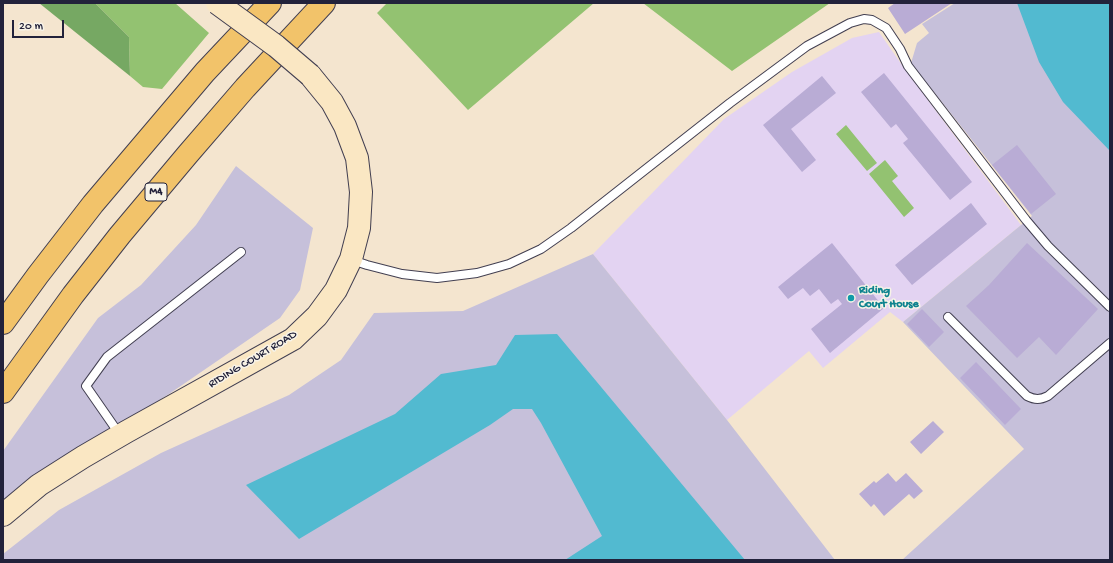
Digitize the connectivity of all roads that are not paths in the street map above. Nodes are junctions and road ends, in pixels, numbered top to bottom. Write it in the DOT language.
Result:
graph roads {
  1 [pos="217,3"];
  2 [pos="270,3"];
  3 [pos="324,3"];
  4 [pos="241,252"];
  5 [pos="351,259"];
  6 [pos="1110,307"];
  7 [pos="948,317"];
  8 [pos="3,323"];
  9 [pos="1110,343"];
  10 [pos="3,392"];
  11 [pos="120,435"];
  12 [pos="3,515"];
  1 -- 5 [label="street, RIDING COURT ROAD, bridge"];
  2 -- 8 [label="highway"];
  3 -- 10 [label="highway, M4"];
  4 -- 11 [label="lane"];
  5 -- 6 [label="lane"];
  5 -- 11 [label="street, RIDING COURT ROAD"];
  7 -- 9 [label="lane"];
  11 -- 12 [label="street, RIDING COURT ROAD"];
}
